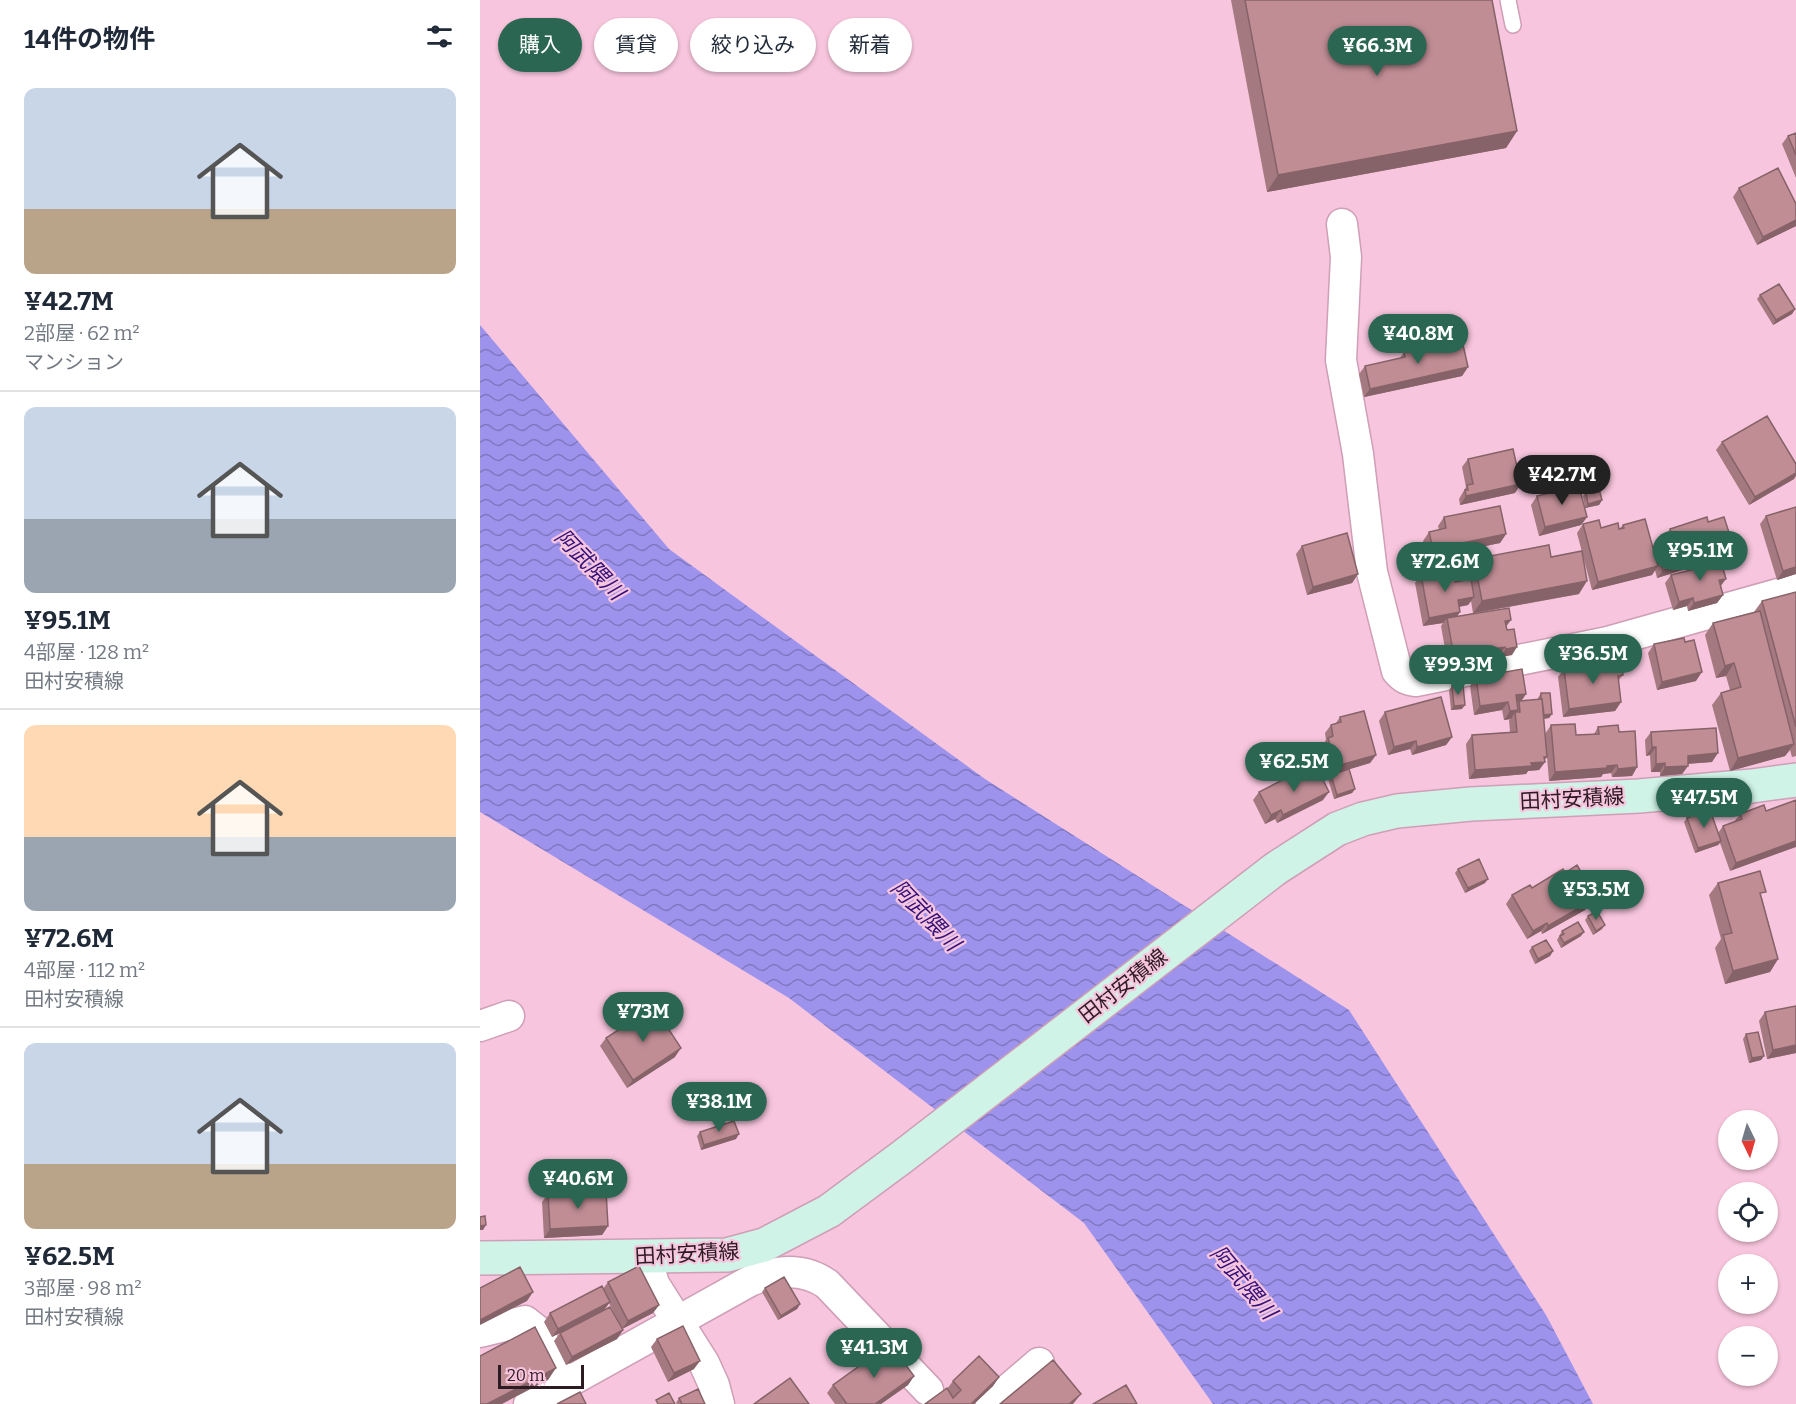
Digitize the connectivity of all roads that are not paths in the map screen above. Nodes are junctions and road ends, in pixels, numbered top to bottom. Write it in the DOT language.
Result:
graph roads {
  1 [pos="1508,0"];
  2 [pos="1513,25"];
  3 [pos="1342,224"];
  4 [pos="1796,589"];
  5 [pos="1796,780"];
  6 [pos="509,1016"];
  7 [pos="480,1026"];
  8 [pos="651,1257"];
  9 [pos="480,1258"];
  10 [pos="676,1321"];
  11 [pos="480,1332"];
  12 [pos="1039,1363"];
  13 [pos="563,1385"];
  14 [pos="928,1390"];
  15 [pos="529,1404"];
  16 [pos="720,1404"];
  17 [pos="991,1404"];
  1 -- 2 [label="lane"];
  3 -- 4 [label="street"];
  5 -- 8 [label="main road, 田村安積線"];
  6 -- 7 [label="street"];
  8 -- 9 [label="main road, 田村安積線"];
  8 -- 10 [label="street"];
  10 -- 13 [label="street"];
  10 -- 14 [label="street"];
  10 -- 16 [label="street"];
  11 -- 13 [label="street"];
  12 -- 17 [label="street"];
  13 -- 15 [label="street"];
}
